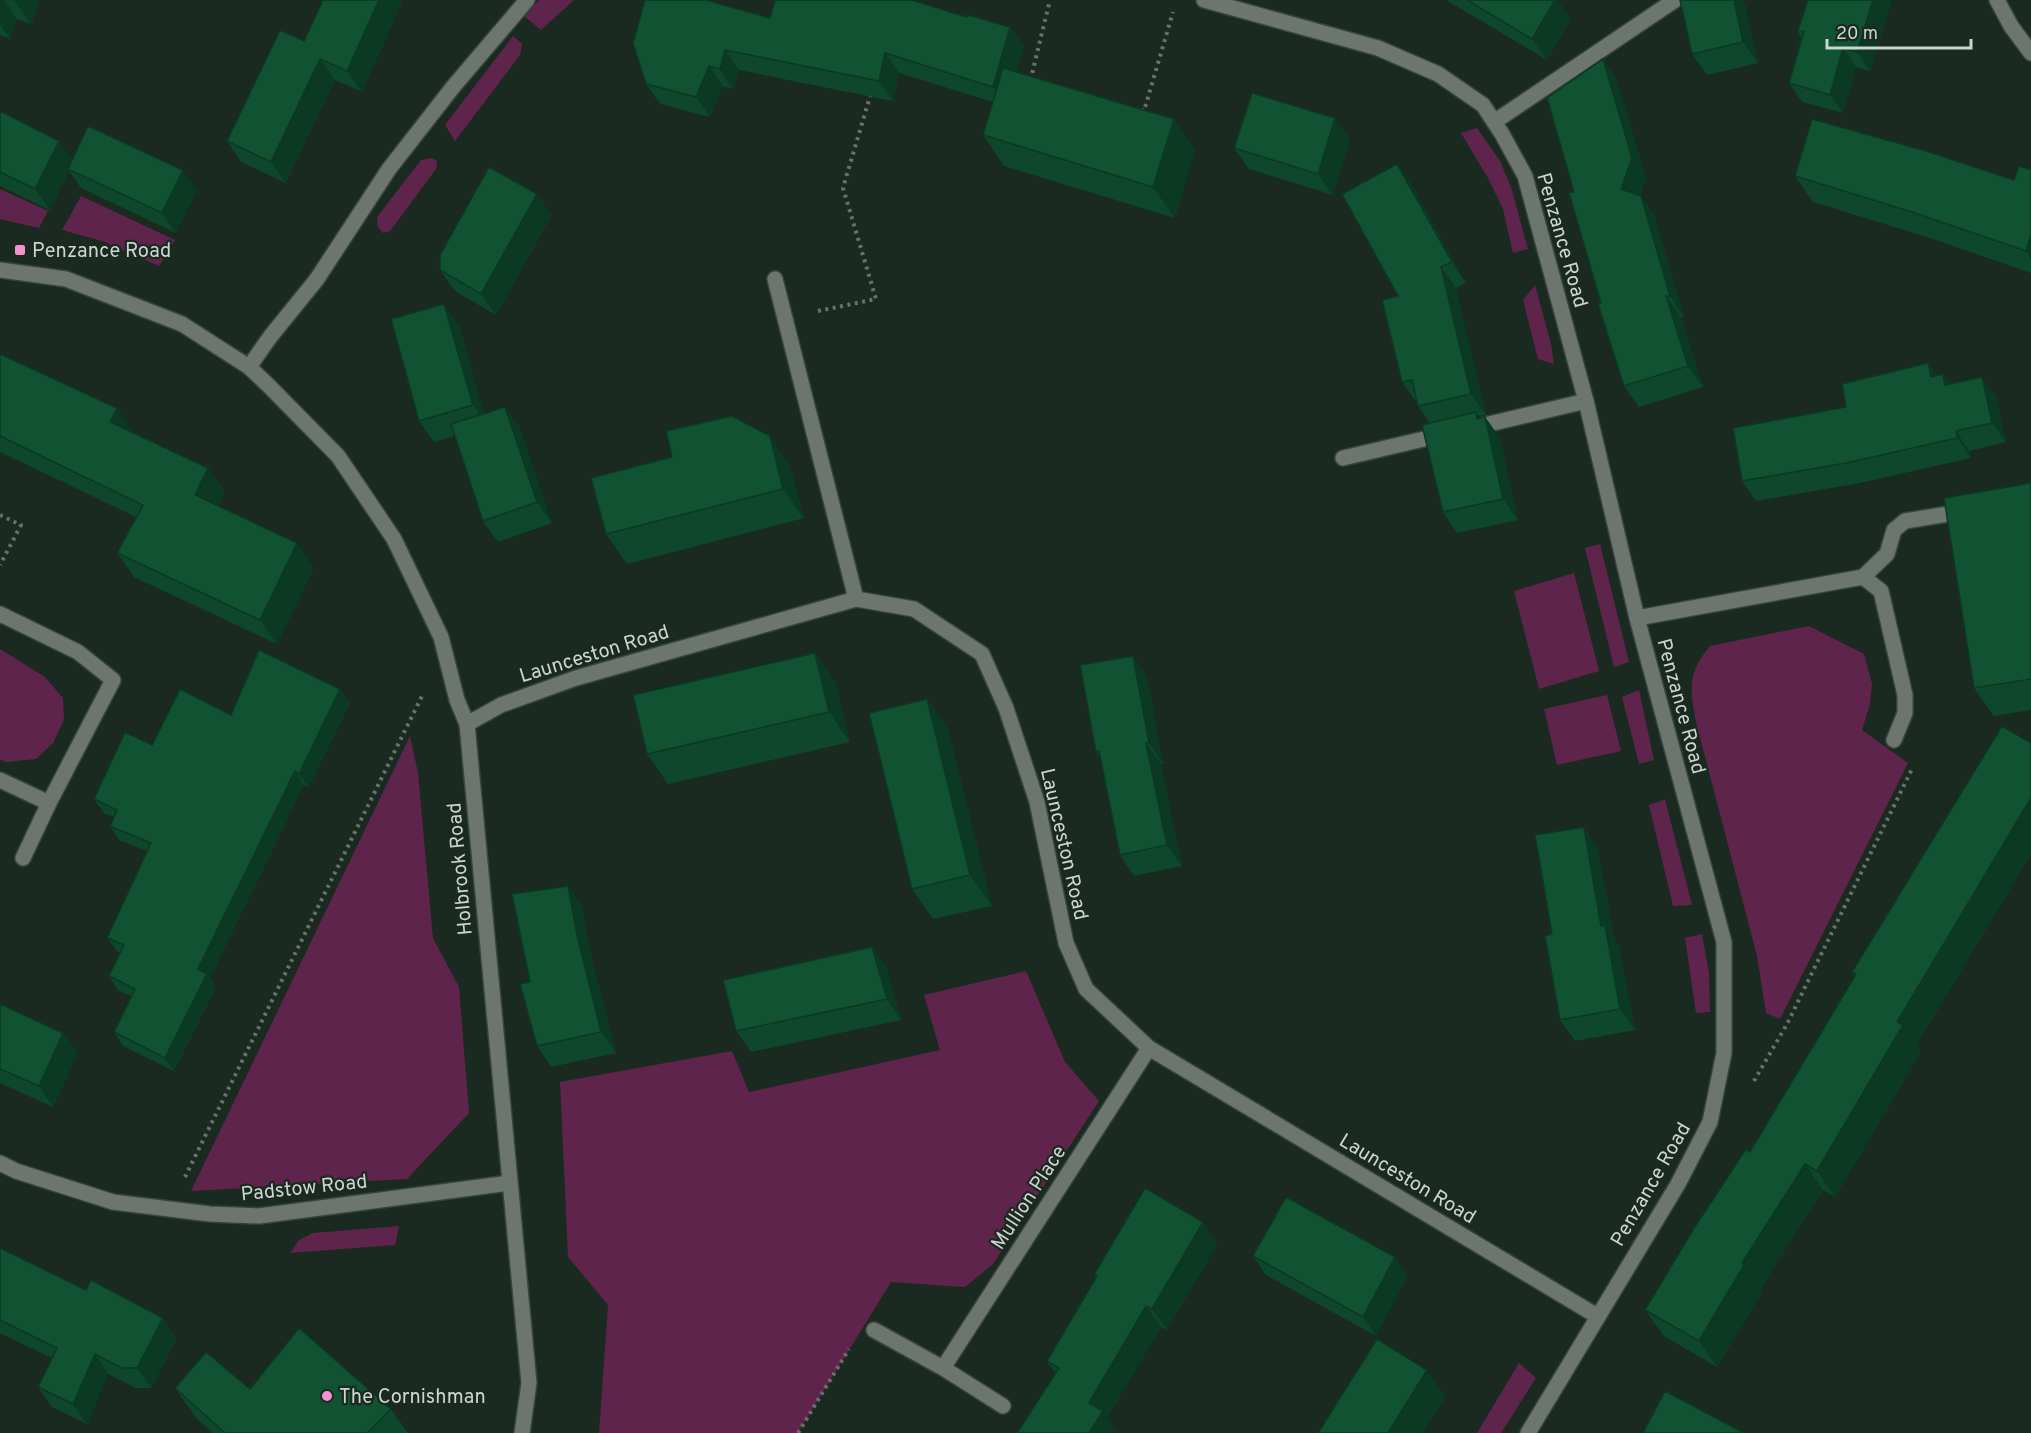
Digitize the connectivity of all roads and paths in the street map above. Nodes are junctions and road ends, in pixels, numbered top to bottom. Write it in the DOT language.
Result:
graph roads {
  1 [pos="527,0"];
  2 [pos="1050,0"];
  3 [pos="1204,0"];
  4 [pos="1675,0"];
  5 [pos="1997,0"];
  6 [pos="1173,11"];
  7 [pos="2031,53"];
  8 [pos="1042,81"];
  9 [pos="872,89"];
  10 [pos="1133,108"];
  11 [pos="1494,122"];
  12 [pos="0,270"];
  13 [pos="775,279"];
  14 [pos="790,338"];
  15 [pos="249,367"];
  16 [pos="1586,401"];
  17 [pos="1343,458"];
  18 [pos="1985,508"];
  19 [pos="0,515"];
  20 [pos="0,565"];
  21 [pos="1863,577"];
  22 [pos="856,599"];
  23 [pos="0,614"];
  24 [pos="1637,618"];
  25 [pos="444,650"];
  26 [pos="466,724"];
  27 [pos="1894,740"];
  28 [pos="1914,765"];
  29 [pos="0,780"];
  30 [pos="49,803"];
  31 [pos="23,858"];
  32 [pos="1149,1048"];
  33 [pos="1753,1082"];
  34 [pos="0,1164"];
  35 [pos="510,1183"];
  36 [pos="169,1210"];
  37 [pos="1597,1316"];
  38 [pos="874,1330"];
  39 [pos="943,1368"];
  40 [pos="1003,1406"];
  41 [pos="522,1433"];
  42 [pos="798,1433"];
  43 [pos="1528,1433"];
  1 -- 15 [label="street"];
  2 -- 8 [label="path"];
  3 -- 11 [label="street, Penzance Road"];
  4 -- 11 [label="street"];
  5 -- 7 [label="street"];
  6 -- 10 [label="path"];
  9 -- 14 [label="path"];
  11 -- 16 [label="street, Penzance Road"];
  12 -- 15 [label="street, Holbrook Road"];
  13 -- 14 [label="street"];
  14 -- 22 [label="street"];
  15 -- 25 [label="street, Holbrook Road"];
  16 -- 17 [label="street"];
  16 -- 24 [label="street, Penzance Road"];
  18 -- 21 [label="street"];
  19 -- 20 [label="path"];
  21 -- 24 [label="street, Penzance Road"];
  21 -- 27 [label="street"];
  22 -- 26 [label="street, Launceston Road"];
  22 -- 32 [label="street, Launceston Road"];
  23 -- 30 [label="street"];
  24 -- 37 [label="street, Penzance Road"];
  25 -- 26 [label="street, Holbrook Road"];
  25 -- 36 [label="path"];
  26 -- 35 [label="street, Holbrook Road"];
  28 -- 33 [label="path"];
  29 -- 30 [label="street"];
  30 -- 31 [label="street"];
  32 -- 37 [label="street, Launceston Road"];
  32 -- 39 [label="street, Mullion Place"];
  34 -- 36 [label="street, Padstow Road"];
  35 -- 36 [label="street, Padstow Road"];
  35 -- 41 [label="street, Holbrook Road"];
  37 -- 43 [label="street, Penzance Road"];
  38 -- 39 [label="street"];
  38 -- 42 [label="path"];
  39 -- 40 [label="street"];
}
